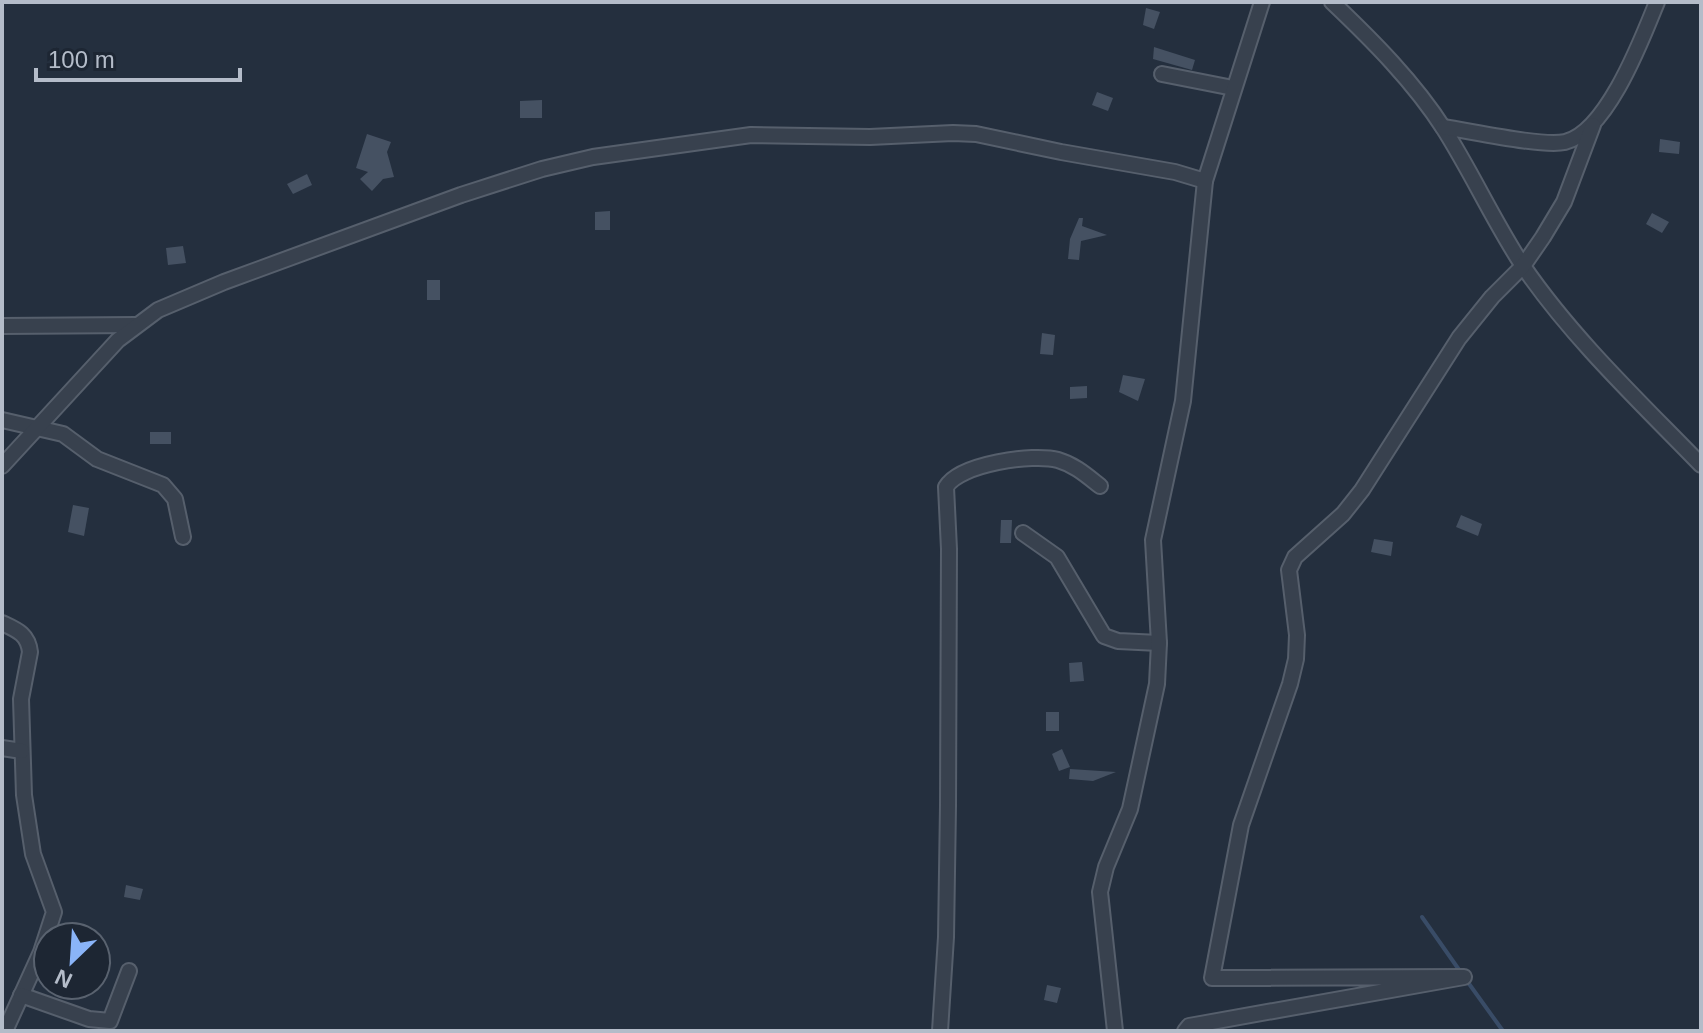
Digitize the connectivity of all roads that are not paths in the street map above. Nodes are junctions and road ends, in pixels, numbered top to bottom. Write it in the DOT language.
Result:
graph roads {
  1 [pos="1262,2"];
  2 [pos="1332,2"];
  3 [pos="1657,2"];
  4 [pos="1162,74"];
  5 [pos="1233,88"];
  6 [pos="1593,125"];
  7 [pos="1443,127"];
  8 [pos="1205,181"];
  9 [pos="1523,266"];
  10 [pos="136,325"];
  11 [pos="2,326"];
  12 [pos="2,420"];
  13 [pos="34,429"];
  14 [pos="1701,465"];
  15 [pos="2,466"];
  16 [pos="1100,486"];
  17 [pos="1023,533"];
  18 [pos="183,537"];
  19 [pos="2,623"];
  20 [pos="1159,643"];
  21 [pos="2,748"];
  22 [pos="22,751"];
  23 [pos="129,971"];
  24 [pos="21,995"];
  25 [pos="5,1031"];
  26 [pos="940,1031"];
  27 [pos="1115,1031"];
  28 [pos="1185,1031"];
  1 -- 5 [label="street"];
  2 -- 7 [label="street"];
  3 -- 6 [label="street"];
  4 -- 5 [label="street"];
  5 -- 8 [label="street"];
  6 -- 7 [label="street"];
  6 -- 9 [label="street"];
  7 -- 9 [label="street"];
  8 -- 10 [label="street"];
  8 -- 20 [label="street"];
  9 -- 14 [label="street"];
  9 -- 28 [label="street"];
  10 -- 11 [label="street"];
  10 -- 13 [label="street"];
  12 -- 13 [label="street"];
  13 -- 15 [label="street"];
  13 -- 18 [label="street"];
  16 -- 26 [label="street"];
  17 -- 20 [label="street"];
  19 -- 22 [label="street"];
  20 -- 27 [label="street"];
  21 -- 22 [label="street"];
  22 -- 24 [label="street"];
  23 -- 24 [label="street"];
  24 -- 25 [label="street"];
}
